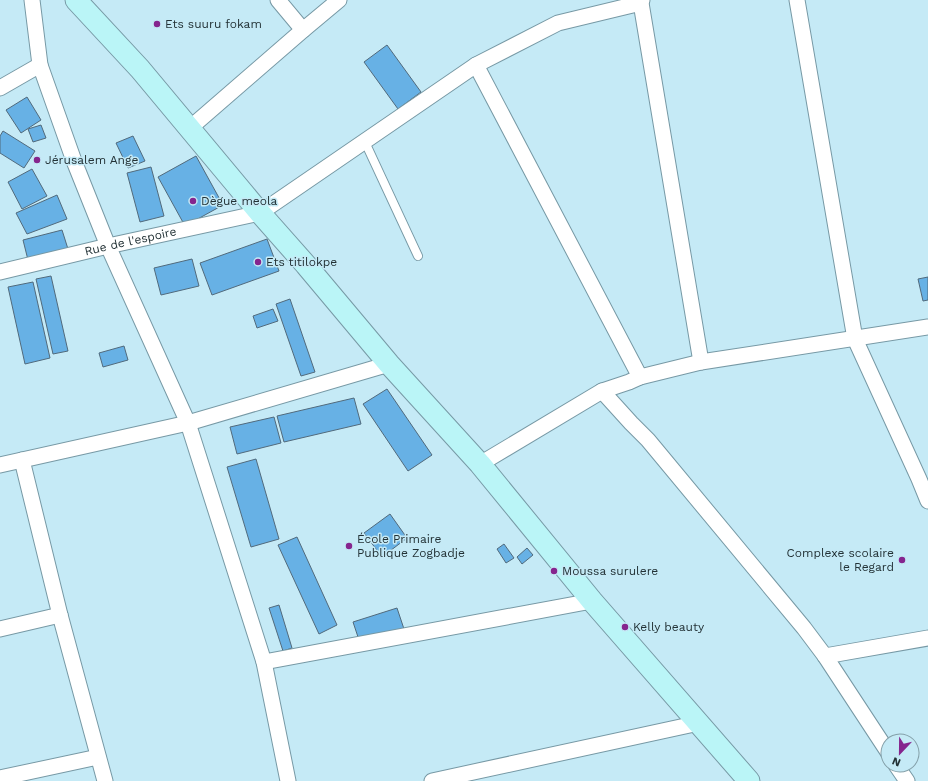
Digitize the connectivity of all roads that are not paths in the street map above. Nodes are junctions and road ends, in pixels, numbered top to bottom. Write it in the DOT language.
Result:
graph roads {
  1 [pos="32,0"];
  2 [pos="76,0"];
  3 [pos="278,0"];
  4 [pos="339,0"];
  5 [pos="797,0"];
  6 [pos="641,1"];
  7 [pos="302,30"];
  8 [pos="40,65"];
  9 [pos="476,65"];
  10 [pos="0,88"];
  11 [pos="190,128"];
  12 [pos="365,142"];
  13 [pos="260,213"];
  14 [pos="108,246"];
  15 [pos="418,256"];
  16 [pos="0,272"];
  17 [pos="928,327"];
  18 [pos="855,339"];
  19 [pos="701,362"];
  20 [pos="389,364"];
  21 [pos="640,377"];
  22 [pos="602,391"];
  23 [pos="188,422"];
  24 [pos="22,460"];
  25 [pos="480,464"];
  26 [pos="0,466"];
  27 [pos="924,478"];
  28 [pos="928,501"];
  29 [pos="592,601"];
  30 [pos="60,615"];
  31 [pos="0,629"];
  32 [pos="928,638"];
  33 [pos="825,656"];
  34 [pos="264,662"];
  35 [pos="699,722"];
  36 [pos="880,740"];
  37 [pos="98,757"];
  38 [pos="0,778"];
  39 [pos="105,781"];
  40 [pos="288,781"];
  41 [pos="432,781"];
  42 [pos="749,781"];
  1 -- 8 [label="street"];
  2 -- 11 [label="street"];
  3 -- 7 [label="street"];
  4 -- 7 [label="street"];
  5 -- 18 [label="street"];
  6 -- 9 [label="street"];
  6 -- 19 [label="street"];
  7 -- 11 [label="street"];
  8 -- 10 [label="street"];
  8 -- 14 [label="street"];
  9 -- 12 [label="street"];
  9 -- 21 [label="street"];
  11 -- 13 [label="street"];
  12 -- 13 [label="street"];
  12 -- 15 [label="lane"];
  13 -- 14 [label="street, Rue de l'espoire"];
  13 -- 20 [label="street"];
  14 -- 16 [label="street, Rue de l'espoire"];
  14 -- 23 [label="street"];
  17 -- 18 [label="street"];
  18 -- 19 [label="street"];
  18 -- 27 [label="street"];
  19 -- 21 [label="street"];
  20 -- 23 [label="street"];
  20 -- 25 [label="street"];
  21 -- 22 [label="street"];
  22 -- 25 [label="street"];
  22 -- 33 [label="street"];
  23 -- 24 [label="street"];
  23 -- 34 [label="street"];
  24 -- 26 [label="street"];
  24 -- 30 [label="street"];
  25 -- 29 [label="street"];
  27 -- 28 [label="street"];
  29 -- 34 [label="street"];
  29 -- 35 [label="street"];
  30 -- 31 [label="street"];
  30 -- 37 [label="street"];
  32 -- 33 [label="street"];
  33 -- 36 [label="street"];
  34 -- 40 [label="street"];
  35 -- 41 [label="street"];
  35 -- 42 [label="street"];
  37 -- 38 [label="street"];
  37 -- 39 [label="street"];
}
